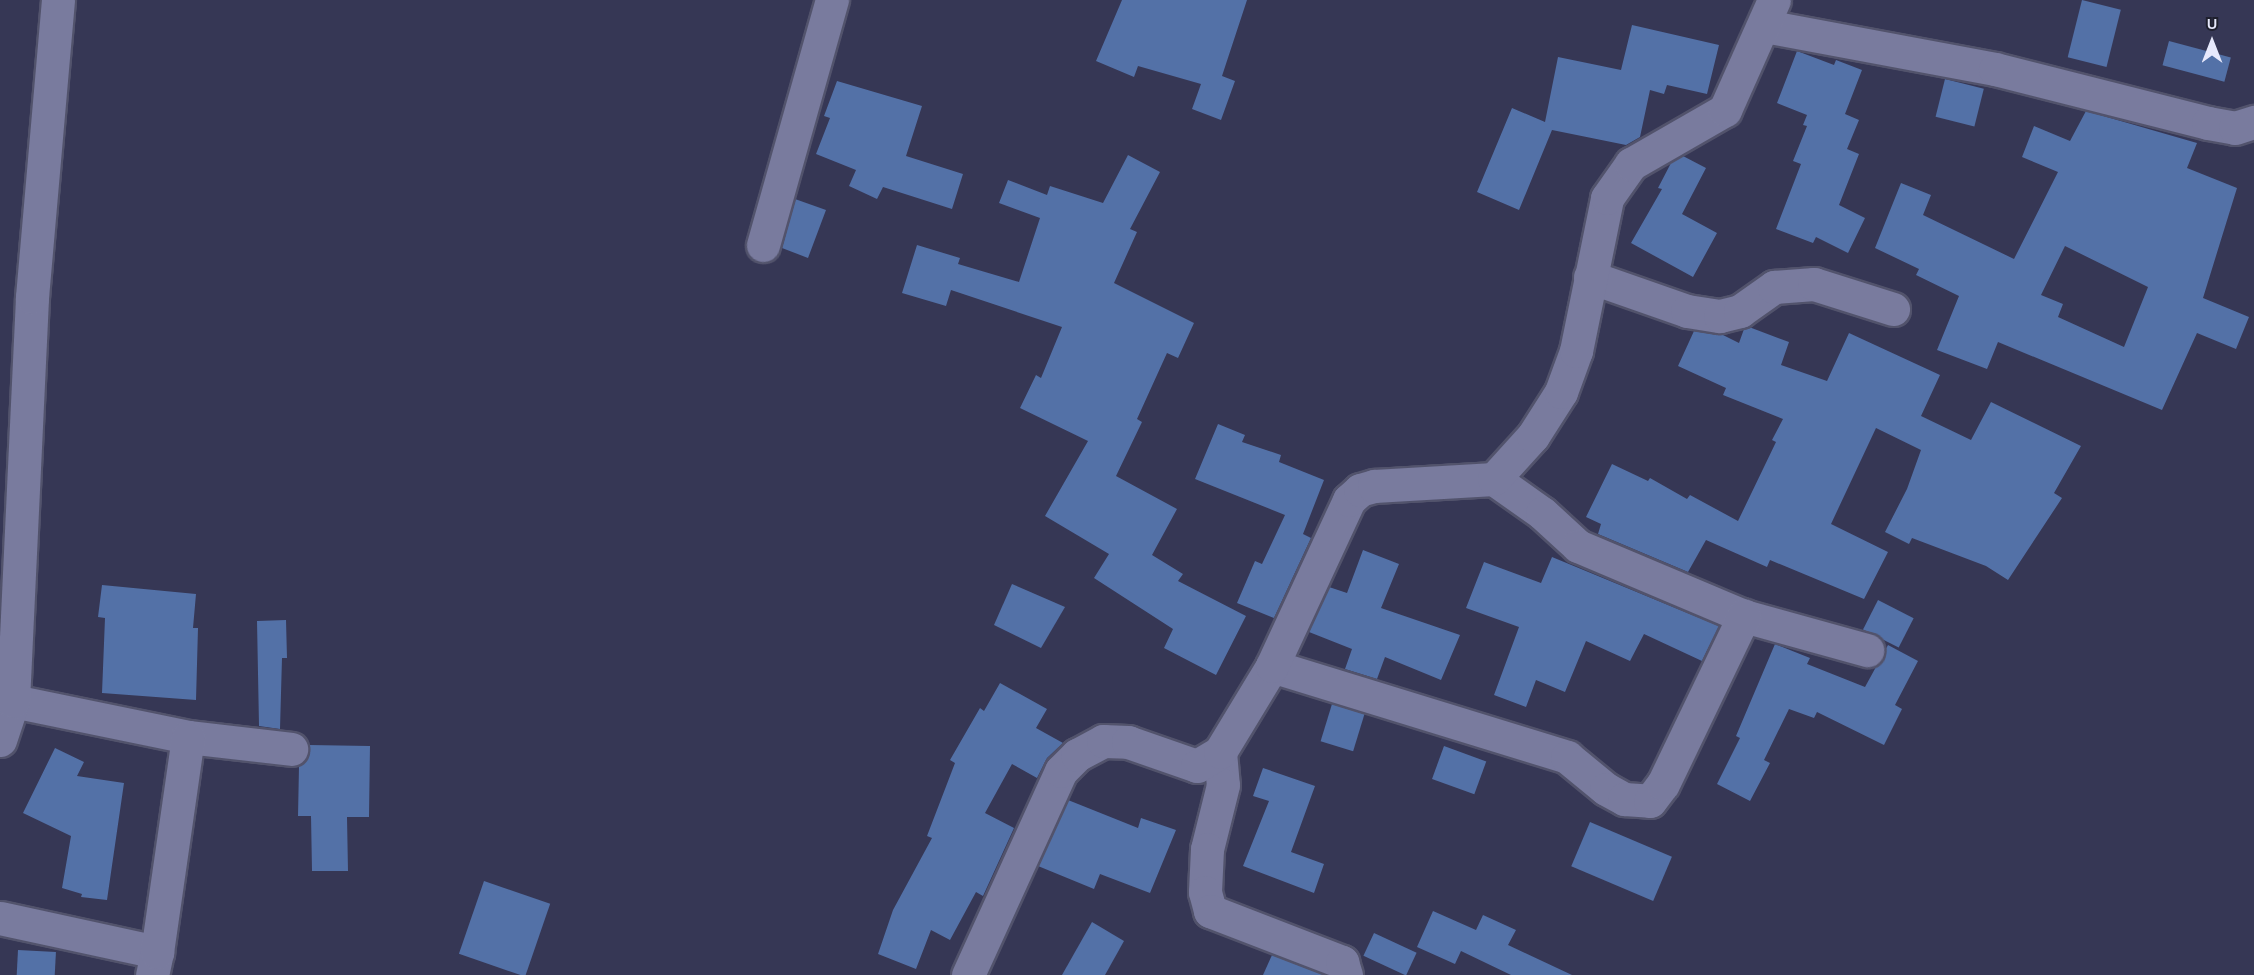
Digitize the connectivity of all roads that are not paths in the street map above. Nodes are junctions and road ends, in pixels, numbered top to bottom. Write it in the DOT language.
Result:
graph roads {
  1 [pos="58,0"];
  2 [pos="832,0"];
  3 [pos="1770,13"];
  4 [pos="2254,122"];
  5 [pos="763,245"];
  6 [pos="1590,277"];
  7 [pos="1893,309"];
  8 [pos="1494,479"];
  9 [pos="1744,616"];
  10 [pos="1867,650"];
  11 [pos="1272,666"];
  12 [pos="13,701"];
  13 [pos="188,737"];
  14 [pos="0,740"];
  15 [pos="291,749"];
  16 [pos="1220,753"];
  17 [pos="0,918"];
  18 [pos="155,963"];
  19 [pos="968,975"];
  20 [pos="1346,975"];
  1 -- 12 [label="street"];
  2 -- 5 [label="street"];
  3 -- 4 [label="street"];
  3 -- 6 [label="street"];
  6 -- 7 [label="street"];
  6 -- 8 [label="street"];
  8 -- 9 [label="street"];
  8 -- 11 [label="street"];
  9 -- 10 [label="street"];
  9 -- 11 [label="street"];
  11 -- 16 [label="street"];
  12 -- 13 [label="street"];
  12 -- 14 [label="street"];
  13 -- 15 [label="street"];
  13 -- 18 [label="street"];
  16 -- 19 [label="street"];
  16 -- 20 [label="street"];
  17 -- 18 [label="street"];
}
